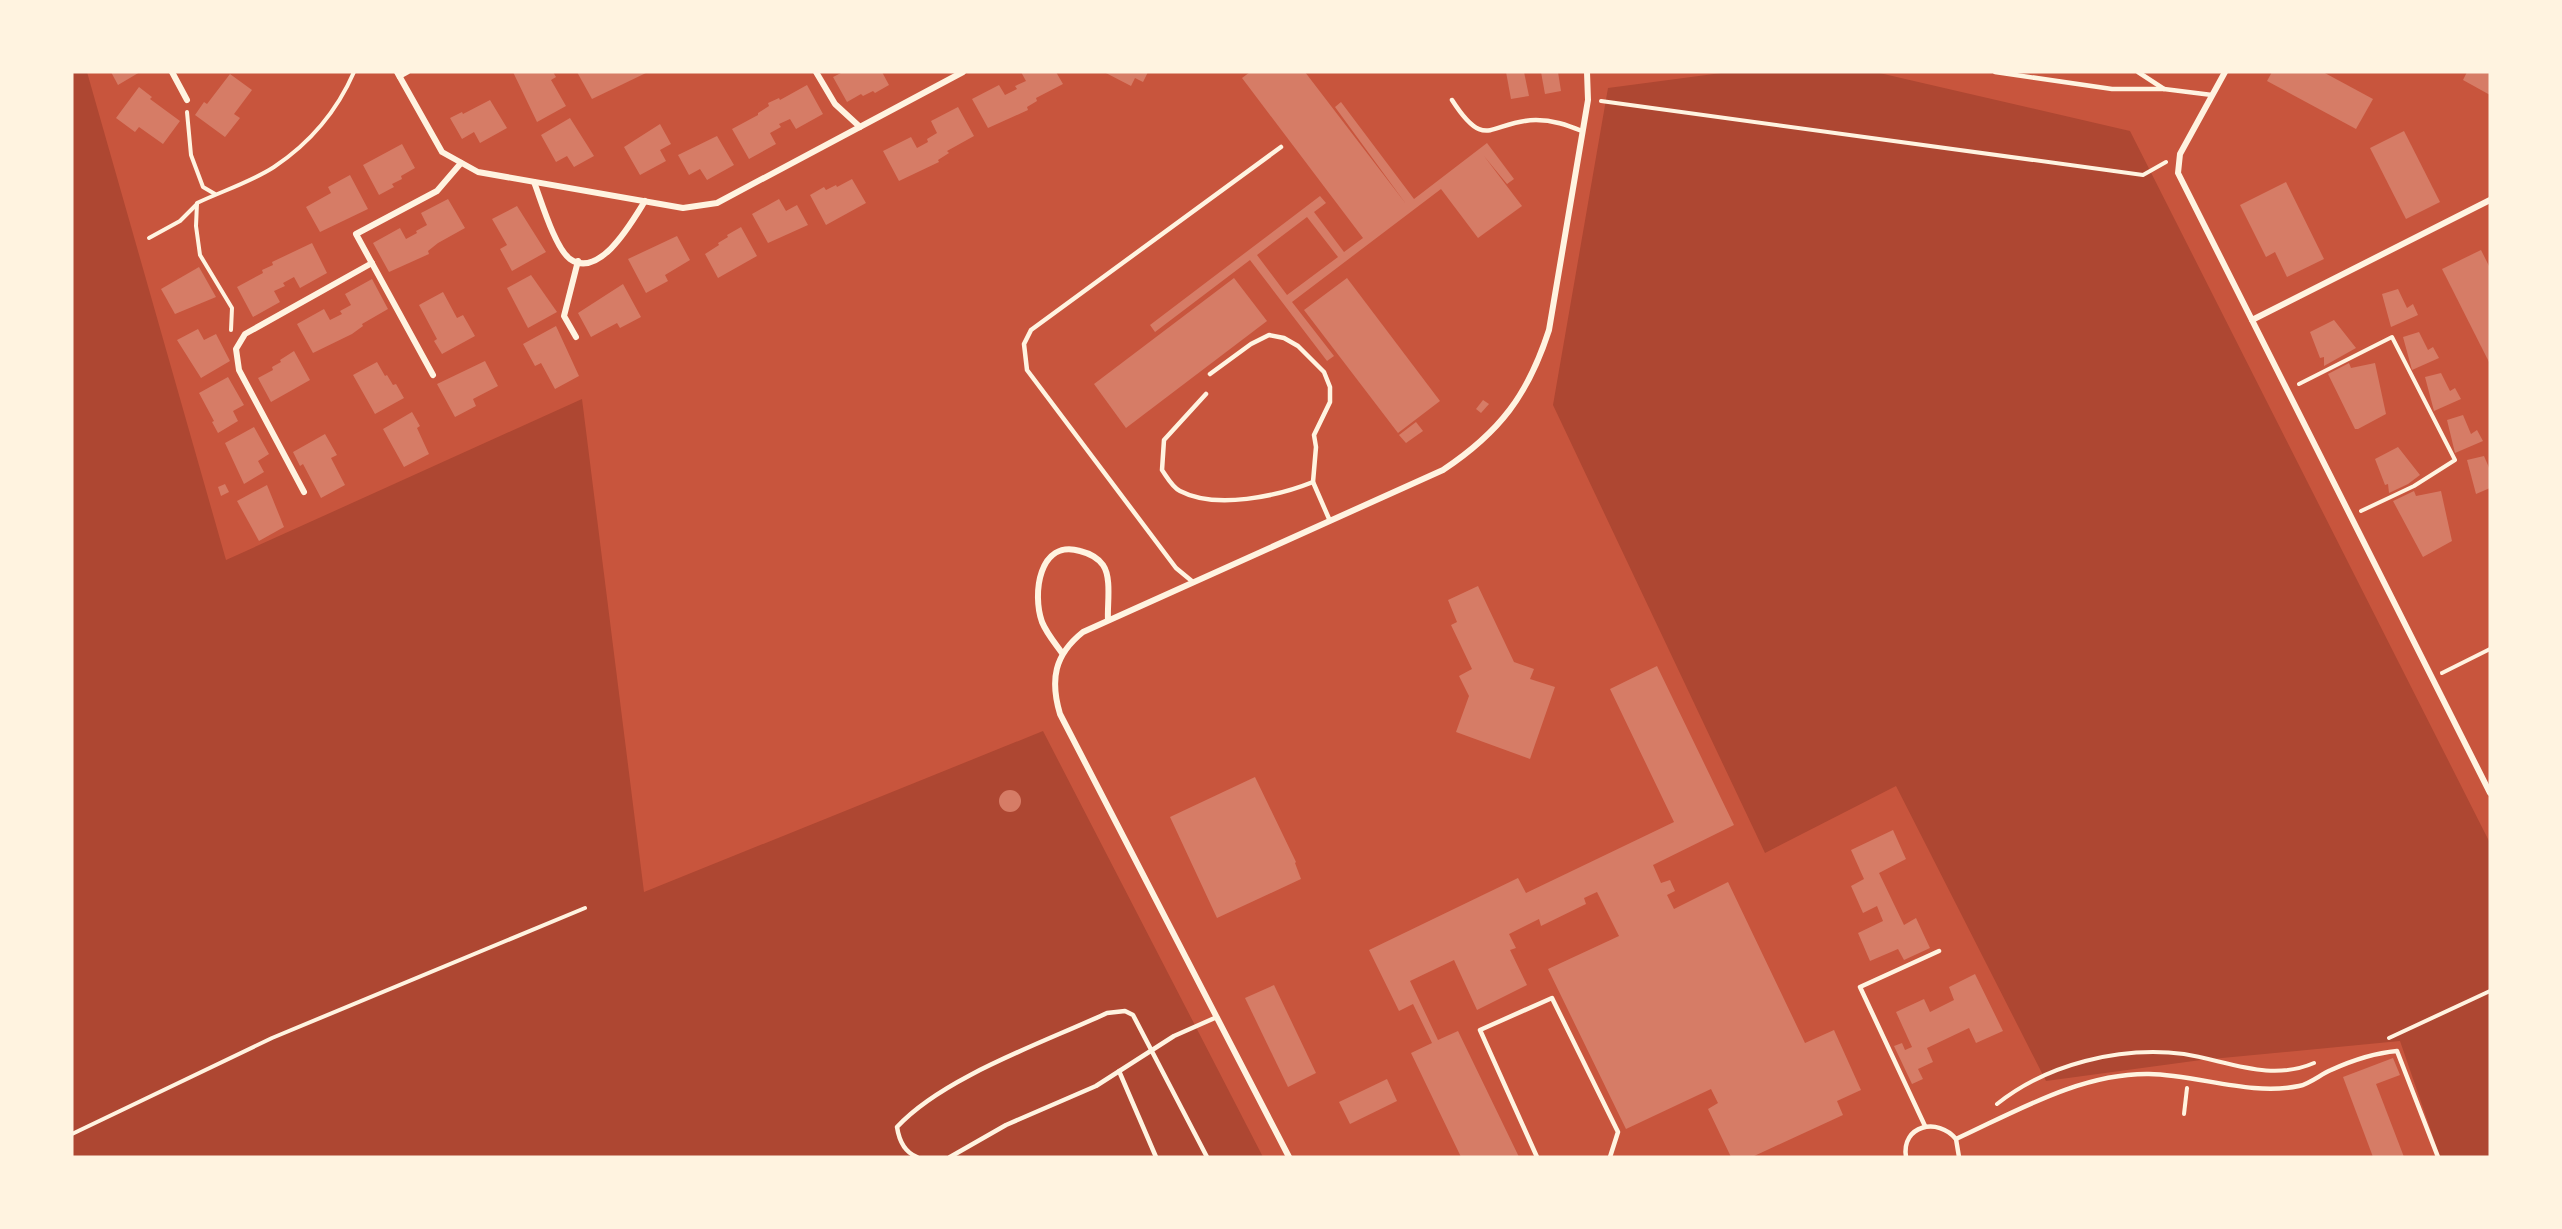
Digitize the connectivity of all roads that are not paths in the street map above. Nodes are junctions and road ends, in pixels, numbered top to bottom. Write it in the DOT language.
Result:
graph roads {
  1 [pos="172,72"];
  2 [pos="408,72"];
  3 [pos="816,72"];
  4 [pos="963,72"];
  5 [pos="1587,72"];
  6 [pos="1995,72"];
  7 [pos="2138,72"];
  8 [pos="2225,72"];
  9 [pos="398,74"];
  10 [pos="2164,89"];
  11 [pos="2212,95"];
  12 [pos="187,100"];
  13 [pos="1452,100"];
  14 [pos="860,127"];
  15 [pos="1582,130"];
  16 [pos="1281,147"];
  17 [pos="461,163"];
  18 [pos="534,182"];
  19 [pos="2490,200"];
  20 [pos="645,201"];
  21 [pos="578,261"];
  22 [pos="372,263"];
  23 [pos="2252,320"];
  24 [pos="576,337"];
  25 [pos="1210,374"];
  26 [pos="433,375"];
  27 [pos="1206,394"];
  28 [pos="1313,483"];
  29 [pos="304,492"];
  30 [pos="1330,521"];
  31 [pos="1193,582"];
  32 [pos="1108,620"];
  33 [pos="1062,653"];
  34 [pos="2490,793"];
  35 [pos="1939,951"];
  36 [pos="1217,1017"];
  37 [pos="1153,1049"];
  38 [pos="1119,1071"];
  39 [pos="1925,1126"];
  40 [pos="1956,1138"];
  41 [pos="917,1157"];
  42 [pos="950,1157"];
  43 [pos="1156,1157"];
  44 [pos="1207,1157"];
  45 [pos="1289,1157"];
  46 [pos="1537,1157"];
  47 [pos="1610,1157"];
  48 [pos="1906,1157"];
  49 [pos="1959,1157"];
  50 [pos="2438,1157"];
  1 -- 12 [label="street"];
  2 -- 9 [label="lane"];
  3 -- 14 [label="street"];
  4 -- 14 [label="street"];
  5 -- 15 [label="street"];
  6 -- 10 [label="lane"];
  7 -- 10 [label="lane"];
  8 -- 11 [label="street"];
  9 -- 17 [label="street"];
  10 -- 11 [label="lane"];
  11 -- 23 [label="street"];
  13 -- 15 [label="lane"];
  14 -- 20 [label="street"];
  15 -- 30 [label="street"];
  16 -- 31 [label="lane"];
  17 -- 18 [label="street"];
  17 -- 22 [label="street"];
  18 -- 20 [label="street"];
  18 -- 21 [label="street"];
  19 -- 23 [label="street"];
  20 -- 21 [label="street"];
  21 -- 24 [label="street"];
  22 -- 26 [label="street"];
  22 -- 29 [label="street"];
  23 -- 34 [label="street"];
  25 -- 28 [label="lane"];
  27 -- 28 [label="lane"];
  28 -- 30 [label="lane"];
  30 -- 31 [label="street"];
  31 -- 32 [label="street"];
  32 -- 33 [label="street"];
  32 -- 33 [label="street"];
  33 -- 36 [label="street"];
  35 -- 39 [label="lane"];
  36 -- 37 [label="lane"];
  36 -- 45 [label="street"];
  37 -- 38 [label="lane"];
  37 -- 41 [label="lane"];
  37 -- 44 [label="lane"];
  38 -- 42 [label="lane"];
  38 -- 43 [label="lane"];
  39 -- 40 [label="lane"];
  39 -- 48 [label="lane"];
  40 -- 49 [label="lane"];
  40 -- 50 [label="lane"];
  46 -- 47 [label="lane"];
}
